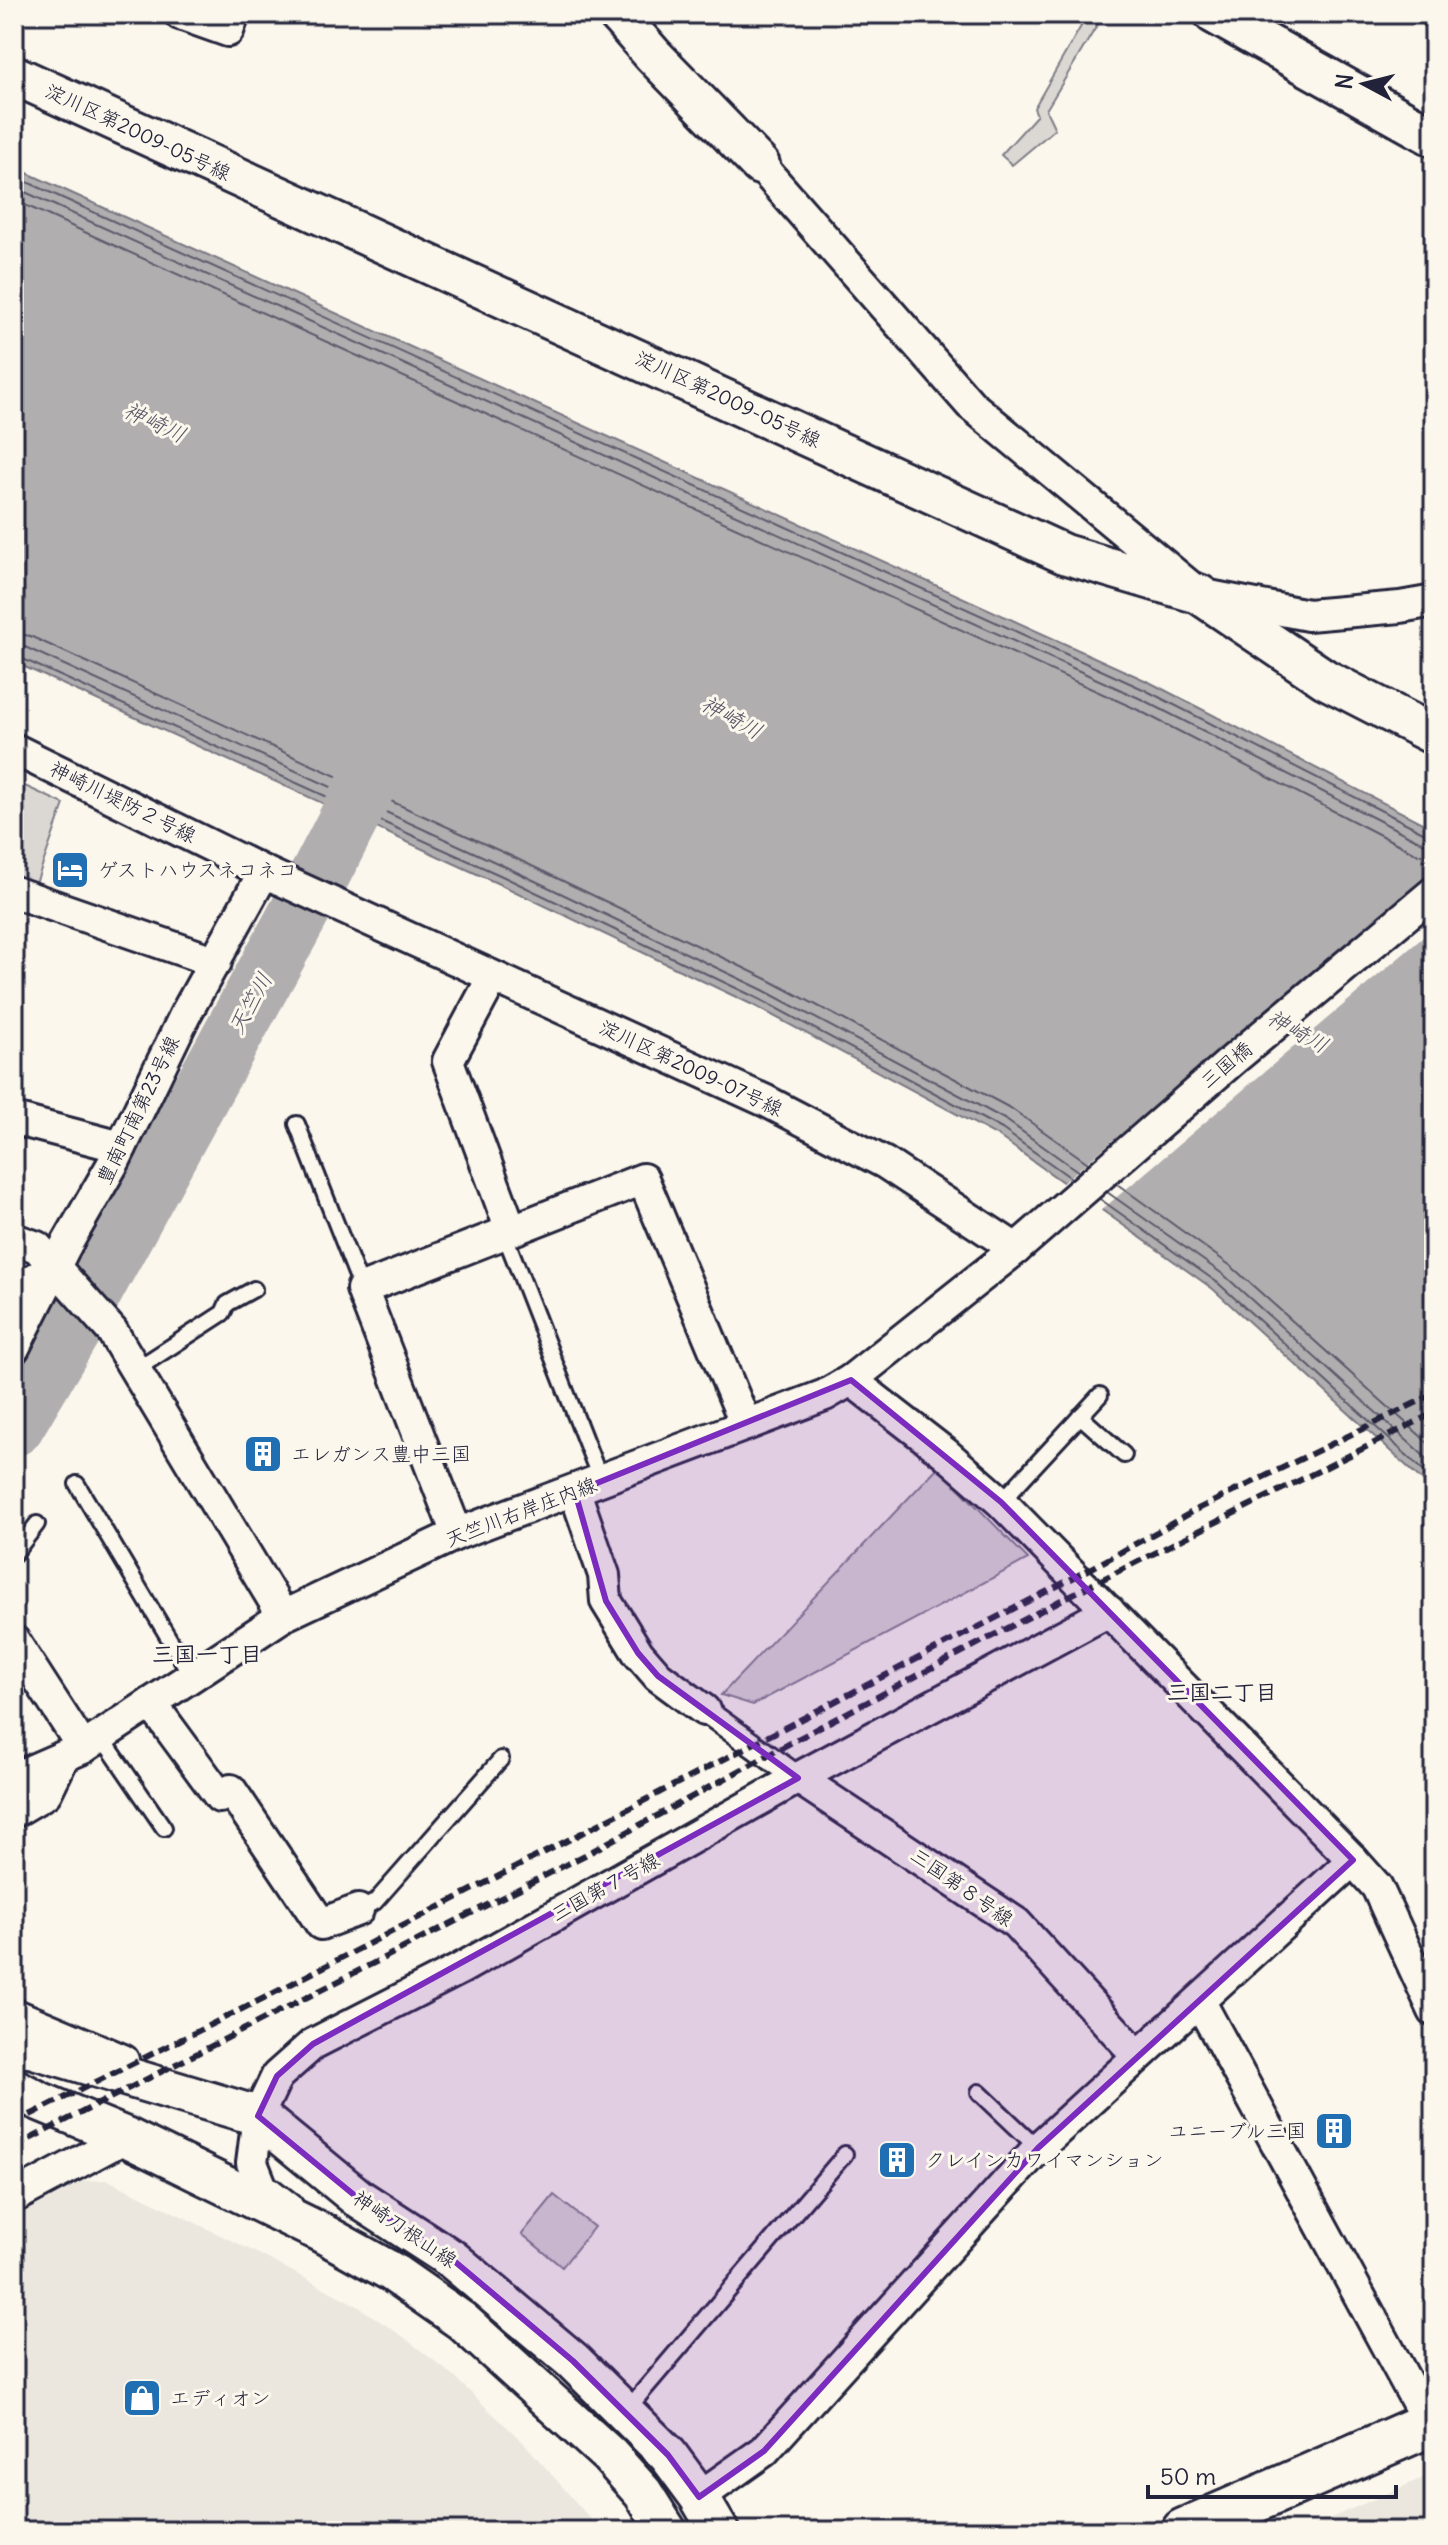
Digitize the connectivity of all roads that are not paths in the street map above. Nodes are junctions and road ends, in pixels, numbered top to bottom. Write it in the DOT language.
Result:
graph roads {
  1 [pos="180,14"];
  2 [pos="234,14"];
  3 [pos="617,14"];
  4 [pos="1214,14"];
  5 [pos="14,75"];
  6 [pos="1434,137"];
  7 [pos="760,165"];
  8 [pos="1199,594"];
  9 [pos="1434,601"];
  10 [pos="1434,735"];
  11 [pos="14,749"];
  12 [pos="269,875"];
  13 [pos="14,892"];
  14 [pos="1434,892"];
  15 [pos="353,914"];
  16 [pos="216,962"];
  17 [pos="493,977"];
  18 [pos="14,1119"];
  19 [pos="297,1124"];
  20 [pos="121,1147"];
  21 [pos="508,1232"];
  22 [pos="14,1239"];
  23 [pos="1019,1246"];
  24 [pos="58,1272"];
  25 [pos="254,1289"];
  26 [pos="362,1289"];
  27 [pos="14,1291"];
  28 [pos="14,1348"];
  29 [pos="135,1371"];
  30 [pos="851,1380"];
  31 [pos="1100,1395"];
  32 [pos="1080,1416"];
  33 [pos="746,1425"];
  34 [pos="1124,1455"];
  35 [pos="77,1484"];
  36 [pos="588,1487"];
  37 [pos="1001,1502"];
  38 [pos="37,1524"];
  39 [pos="457,1534"];
  40 [pos="14,1554"];
  41 [pos="1109,1611"];
  42 [pos="283,1616"];
  43 [pos="14,1641"];
  44 [pos="192,1677"];
  45 [pos="151,1703"];
  46 [pos="704,1710"];
  47 [pos="82,1748"];
  48 [pos="501,1759"];
  49 [pos="14,1778"];
  50 [pos="798,1778"];
  51 [pos="14,1812"];
  52 [pos="164,1828"];
  53 [pos="1353,1860"];
  54 [pos="358,1910"];
  55 [pos="1200,2002"];
  56 [pos="1434,2011"];
  57 [pos="14,2014"];
  58 [pos="14,2043"];
  59 [pos="1138,2056"];
  60 [pos="979,2092"];
  61 [pos="22,2097"];
  62 [pos="218,2104"];
  63 [pos="258,2116"];
  64 [pos="126,2137"];
  65 [pos="1038,2148"];
  66 [pos="845,2154"];
  67 [pos="14,2197"];
  68 [pos="322,2233"];
  69 [pos="633,2418"];
  70 [pos="1431,2423"];
  71 [pos="609,2455"];
  72 [pos="699,2497"];
  73 [pos="667,2531"];
  74 [pos="719,2531"];
  75 [pos="1184,2531"];
  1 -- 2 [label="street"];
  3 -- 7 [label="street"];
  4 -- 6 [label="street"];
  5 -- 8 [label="street, 淀川区第2009-05号線"];
  7 -- 8 [label="street"];
  8 -- 9 [label="street"];
  8 -- 10 [label="street, 淀川区第2009-05号線"];
  11 -- 12 [label="street, 神崎川堤防２号線"];
  12 -- 15 [label="street, 神崎川堤防２号線"];
  12 -- 16 [label="street, 豊南町南第23号線"];
  13 -- 16 [label="street"];
  14 -- 23 [label="street, 三国橋"];
  15 -- 17 [label="street, 淀川区第2009-07号線"];
  16 -- 20 [label="street, 豊南町南第23号線"];
  17 -- 21 [label="street"];
  17 -- 23 [label="street, 淀川区第2009-07号線"];
  18 -- 20 [label="street"];
  19 -- 26 [label="lane"];
  20 -- 24 [label="street, 豊南町南第23号線"];
  21 -- 26 [label="street"];
  21 -- 33 [label="street"];
  21 -- 36 [label="lane"];
  22 -- 24 [label="street"];
  23 -- 30 [label="street, 天竺川右岸庄内線"];
  24 -- 27 [label="street"];
  24 -- 28 [label="street, 豊南町南第23号線"];
  24 -- 29 [label="street"];
  25 -- 29 [label="lane"];
  26 -- 39 [label="street"];
  29 -- 42 [label="street"];
  30 -- 33 [label="street, 天竺川右岸庄内線"];
  30 -- 37 [label="street"];
  31 -- 32 [label="lane"];
  32 -- 34 [label="lane"];
  32 -- 37 [label="lane"];
  33 -- 36 [label="street, 天竺川右岸庄内線"];
  35 -- 44 [label="lane"];
  36 -- 39 [label="street, 天竺川右岸庄内線"];
  36 -- 46 [label="street"];
  37 -- 41 [label="street"];
  38 -- 40 [label="lane"];
  39 -- 42 [label="street, 天竺川右岸庄内線"];
  41 -- 50 [label="street, 三国第７号線"];
  41 -- 53 [label="street"];
  42 -- 44 [label="street, 天竺川右岸庄内線"];
  43 -- 47 [label="street"];
  44 -- 45 [label="street, 天竺川右岸庄内線"];
  45 -- 47 [label="street, 天竺川右岸庄内線"];
  45 -- 54 [label="street"];
  46 -- 50 [label="street"];
  47 -- 49 [label="street, 天竺川右岸庄内線"];
  47 -- 51 [label="street"];
  47 -- 52 [label="lane"];
  48 -- 54 [label="lane"];
  50 -- 59 [label="street, 三国第８号線"];
  50 -- 63 [label="street, 三国第７号線"];
  53 -- 55 [label="street"];
  53 -- 56 [label="street"];
  55 -- 59 [label="street"];
  55 -- 70 [label="street"];
  57 -- 62 [label="street"];
  58 -- 62 [label="street, 神崎刀根山線"];
  59 -- 65 [label="street"];
  60 -- 65 [label="lane"];
  61 -- 64 [label="street"];
  62 -- 63 [label="street, 神崎刀根山線"];
  63 -- 68 [label="street, 三国第７号線"];
  63 -- 69 [label="street, 神崎刀根山線"];
  64 -- 67 [label="street"];
  64 -- 68 [label="street"];
  65 -- 72 [label="street"];
  66 -- 69 [label="lane"];
  68 -- 71 [label="street"];
  69 -- 71 [label="street"];
  69 -- 72 [label="street, 神崎刀根山線"];
  70 -- 75 [label="highway"];
  71 -- 73 [label="street"];
  72 -- 74 [label="street, 神崎刀根山線"];
}
